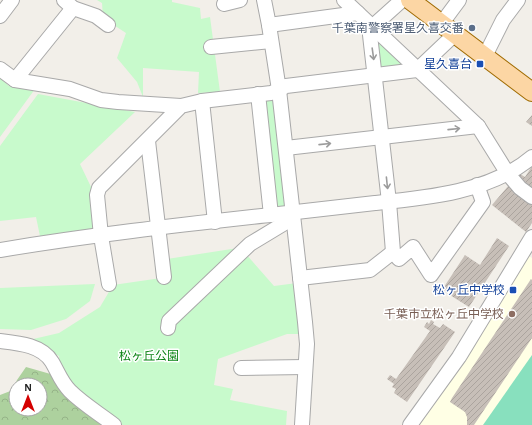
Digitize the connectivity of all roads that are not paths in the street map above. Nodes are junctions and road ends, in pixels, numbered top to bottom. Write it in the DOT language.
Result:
graph roads {
  1 [pos="12,0"];
  2 [pos="240,0"];
  3 [pos="264,0"];
  4 [pos="344,0"];
  5 [pos="402,0"];
  6 [pos="410,0"];
  7 [pos="459,0"];
  8 [pos="518,0"];
  9 [pos="68,4"];
  10 [pos="224,4"];
  11 [pos="358,13"];
  12 [pos="0,16"];
  13 [pos="108,25"];
  14 [pos="269,25"];
  15 [pos="372,28"];
  16 [pos="448,28"];
  17 [pos="271,41"];
  18 [pos="211,47"];
  19 [pos="485,56"];
  20 [pos="0,69"];
  21 [pos="417,70"];
  22 [pos="376,75"];
  23 [pos="15,80"];
  24 [pos="279,90"];
  25 [pos="532,92"];
  26 [pos="258,94"];
  27 [pos="202,101"];
  28 [pos="181,106"];
  29 [pos="478,126"];
  30 [pos="382,137"];
  31 [pos="148,141"];
  32 [pos="286,148"];
  33 [pos="532,157"];
  34 [pos="508,174"];
  35 [pos="477,185"];
  36 [pos="532,197"];
  37 [pos="389,202"];
  38 [pos="271,214"];
  39 [pos="293,216"];
  40 [pos="215,222"];
  41 [pos="158,229"];
  42 [pos="101,236"];
  43 [pos="532,237"];
  44 [pos="0,250"];
  45 [pos="393,252"];
  46 [pos="164,277"];
  47 [pos="300,278"];
  48 [pos="109,284"];
  49 [pos="168,328"];
  50 [pos="0,340"];
  51 [pos="20,343"];
  52 [pos="0,350"];
  53 [pos="306,367"];
  54 [pos="241,368"];
  55 [pos="114,425"];
  56 [pos="302,425"];
  57 [pos="410,425"];
  1 -- 12 [label="street"];
  2 -- 10 [label="street"];
  3 -- 14 [label="street"];
  4 -- 11 [label="street"];
  5 -- 15 [label="street"];
  6 -- 16 [label="main road"];
  7 -- 16 [label="street"];
  8 -- 19 [label="street"];
  9 -- 13 [label="street"];
  9 -- 23 [label="street"];
  11 -- 14 [label="street"];
  11 -- 15 [label="street"];
  14 -- 17 [label="street"];
  15 -- 21 [label="street"];
  15 -- 22 [label="street, one-way"];
  16 -- 19 [label="main road"];
  16 -- 21 [label="street"];
  17 -- 18 [label="street"];
  17 -- 24 [label="street"];
  19 -- 25 [label="main road"];
  20 -- 23 [label="street"];
  21 -- 22 [label="street"];
  21 -- 29 [label="street"];
  22 -- 24 [label="street"];
  22 -- 30 [label="street"];
  23 -- 28 [label="street"];
  24 -- 26 [label="street"];
  24 -- 32 [label="street"];
  26 -- 27 [label="street"];
  26 -- 38 [label="street"];
  27 -- 28 [label="street"];
  27 -- 40 [label="street"];
  28 -- 31 [label="street"];
  30 -- 29 [label="street, one-way"];
  29 -- 34 [label="street"];
  32 -- 30 [label="street, one-way"];
  30 -- 37 [label="street, one-way"];
  31 -- 41 [label="street"];
  31 -- 42 [label="street"];
  32 -- 39 [label="street"];
  33 -- 34 [label="street"];
  34 -- 35 [label="street"];
  34 -- 36 [label="street"];
  35 -- 37 [label="street"];
  35 -- 45 [label="street"];
  37 -- 39 [label="street"];
  37 -- 45 [label="street"];
  38 -- 39 [label="street"];
  38 -- 40 [label="street"];
  39 -- 47 [label="street"];
  39 -- 49 [label="street"];
  40 -- 41 [label="street"];
  41 -- 42 [label="street"];
  41 -- 46 [label="street"];
  42 -- 44 [label="street"];
  42 -- 48 [label="street"];
  43 -- 57 [label="street"];
  45 -- 47 [label="street"];
  47 -- 53 [label="street"];
  50 -- 51 [label="street"];
  51 -- 52 [label="street"];
  51 -- 55 [label="street"];
  53 -- 54 [label="street"];
  53 -- 56 [label="street"];
}
